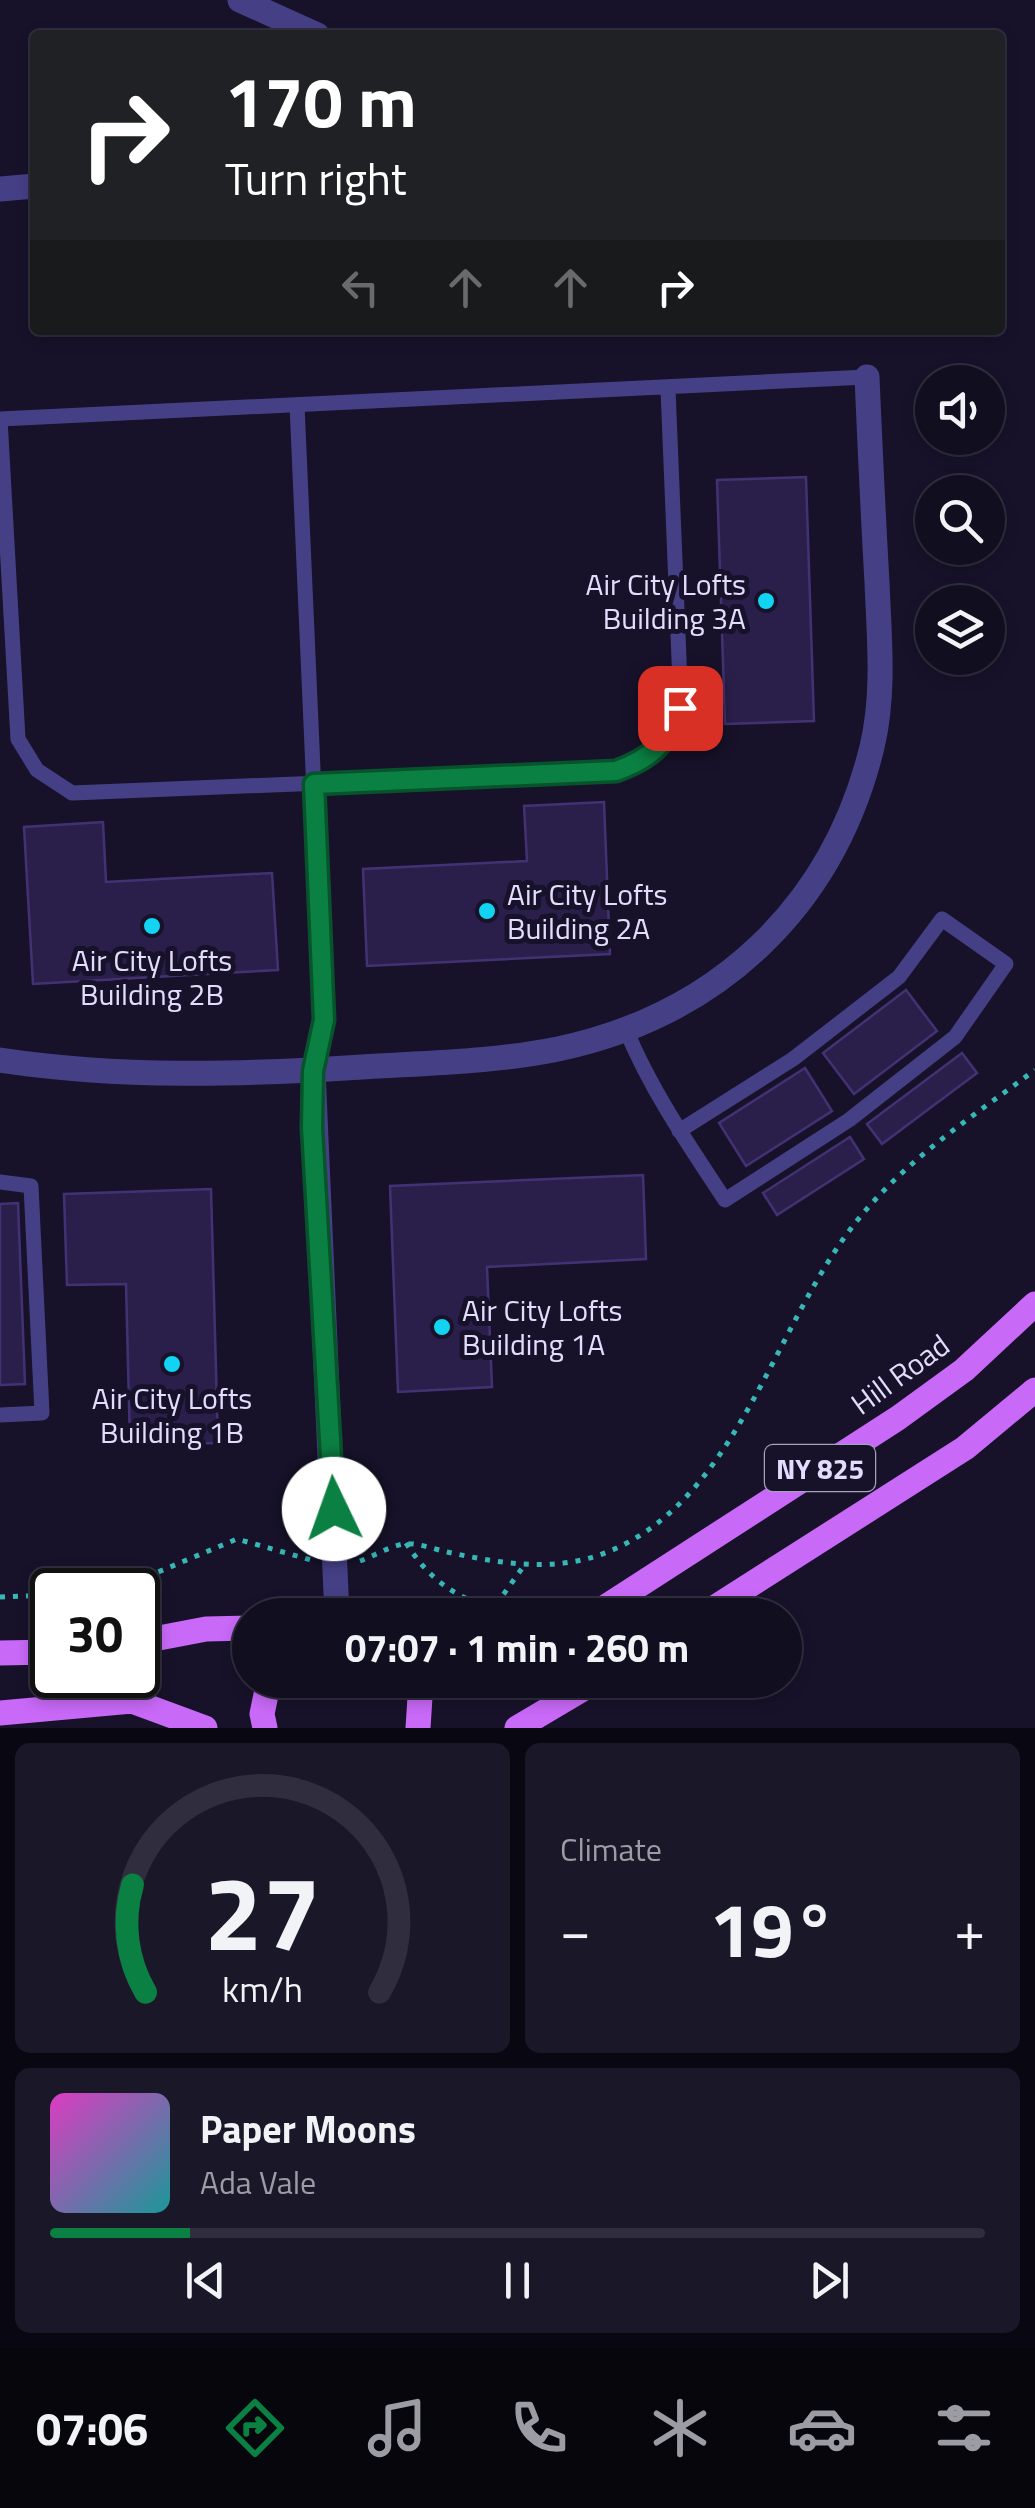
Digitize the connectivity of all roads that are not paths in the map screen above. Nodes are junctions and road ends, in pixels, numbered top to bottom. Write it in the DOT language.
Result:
graph roads {
  1 [pos="240,0"];
  2 [pos="307,30"];
  3 [pos="30,186"];
  4 [pos="0,189"];
  5 [pos="867,378"];
  6 [pos="668,388"];
  7 [pos="297,406"];
  8 [pos="314,784"];
  9 [pos="626,1030"];
  10 [pos="0,1060"];
  11 [pos="313,1071"];
  12 [pos="679,1130"];
  13 [pos="0,1182"];
  14 [pos="1035,1304"];
  15 [pos="1035,1390"];
  16 [pos="0,1415"];
  17 [pos="337,1598"];
  18 [pos="618,1598"];
  19 [pos="730,1598"];
  20 [pos="232,1628"];
  21 [pos="160,1638"];
  22 [pos="30,1652"];
  23 [pos="0,1653"];
  24 [pos="266,1698"];
  25 [pos="420,1698"];
  26 [pos="568,1698"];
  27 [pos="0,1713"];
  28 [pos="205,1728"];
  29 [pos="266,1728"];
  30 [pos="418,1728"];
  31 [pos="517,1728"];
  1 -- 2 [label="street"];
  3 -- 4 [label="street"];
  5 -- 6 [label="lane"];
  5 -- 9 [label="street"];
  6 -- 7 [label="lane"];
  6 -- 8 [label="lane"];
  7 -- 8 [label="lane"];
  7 -- 8 [label="lane"];
  8 -- 11 [label="lane"];
  9 -- 11 [label="street"];
  9 -- 12 [label="lane"];
  10 -- 11 [label="street"];
  11 -- 17 [label="street"];
  12 -- 12 [label="lane"];
  13 -- 16 [label="lane"];
  14 -- 18 [label="main road, Hill Road / NY 825"];
  15 -- 19 [label="main road, NY 825"];
  20 -- 21 [label="main road"];
  22 -- 23 [label="main road"];
  24 -- 29 [label="main road"];
  25 -- 30 [label="main road"];
  26 -- 31 [label="main road"];
  27 -- 28 [label="main road"];
}
